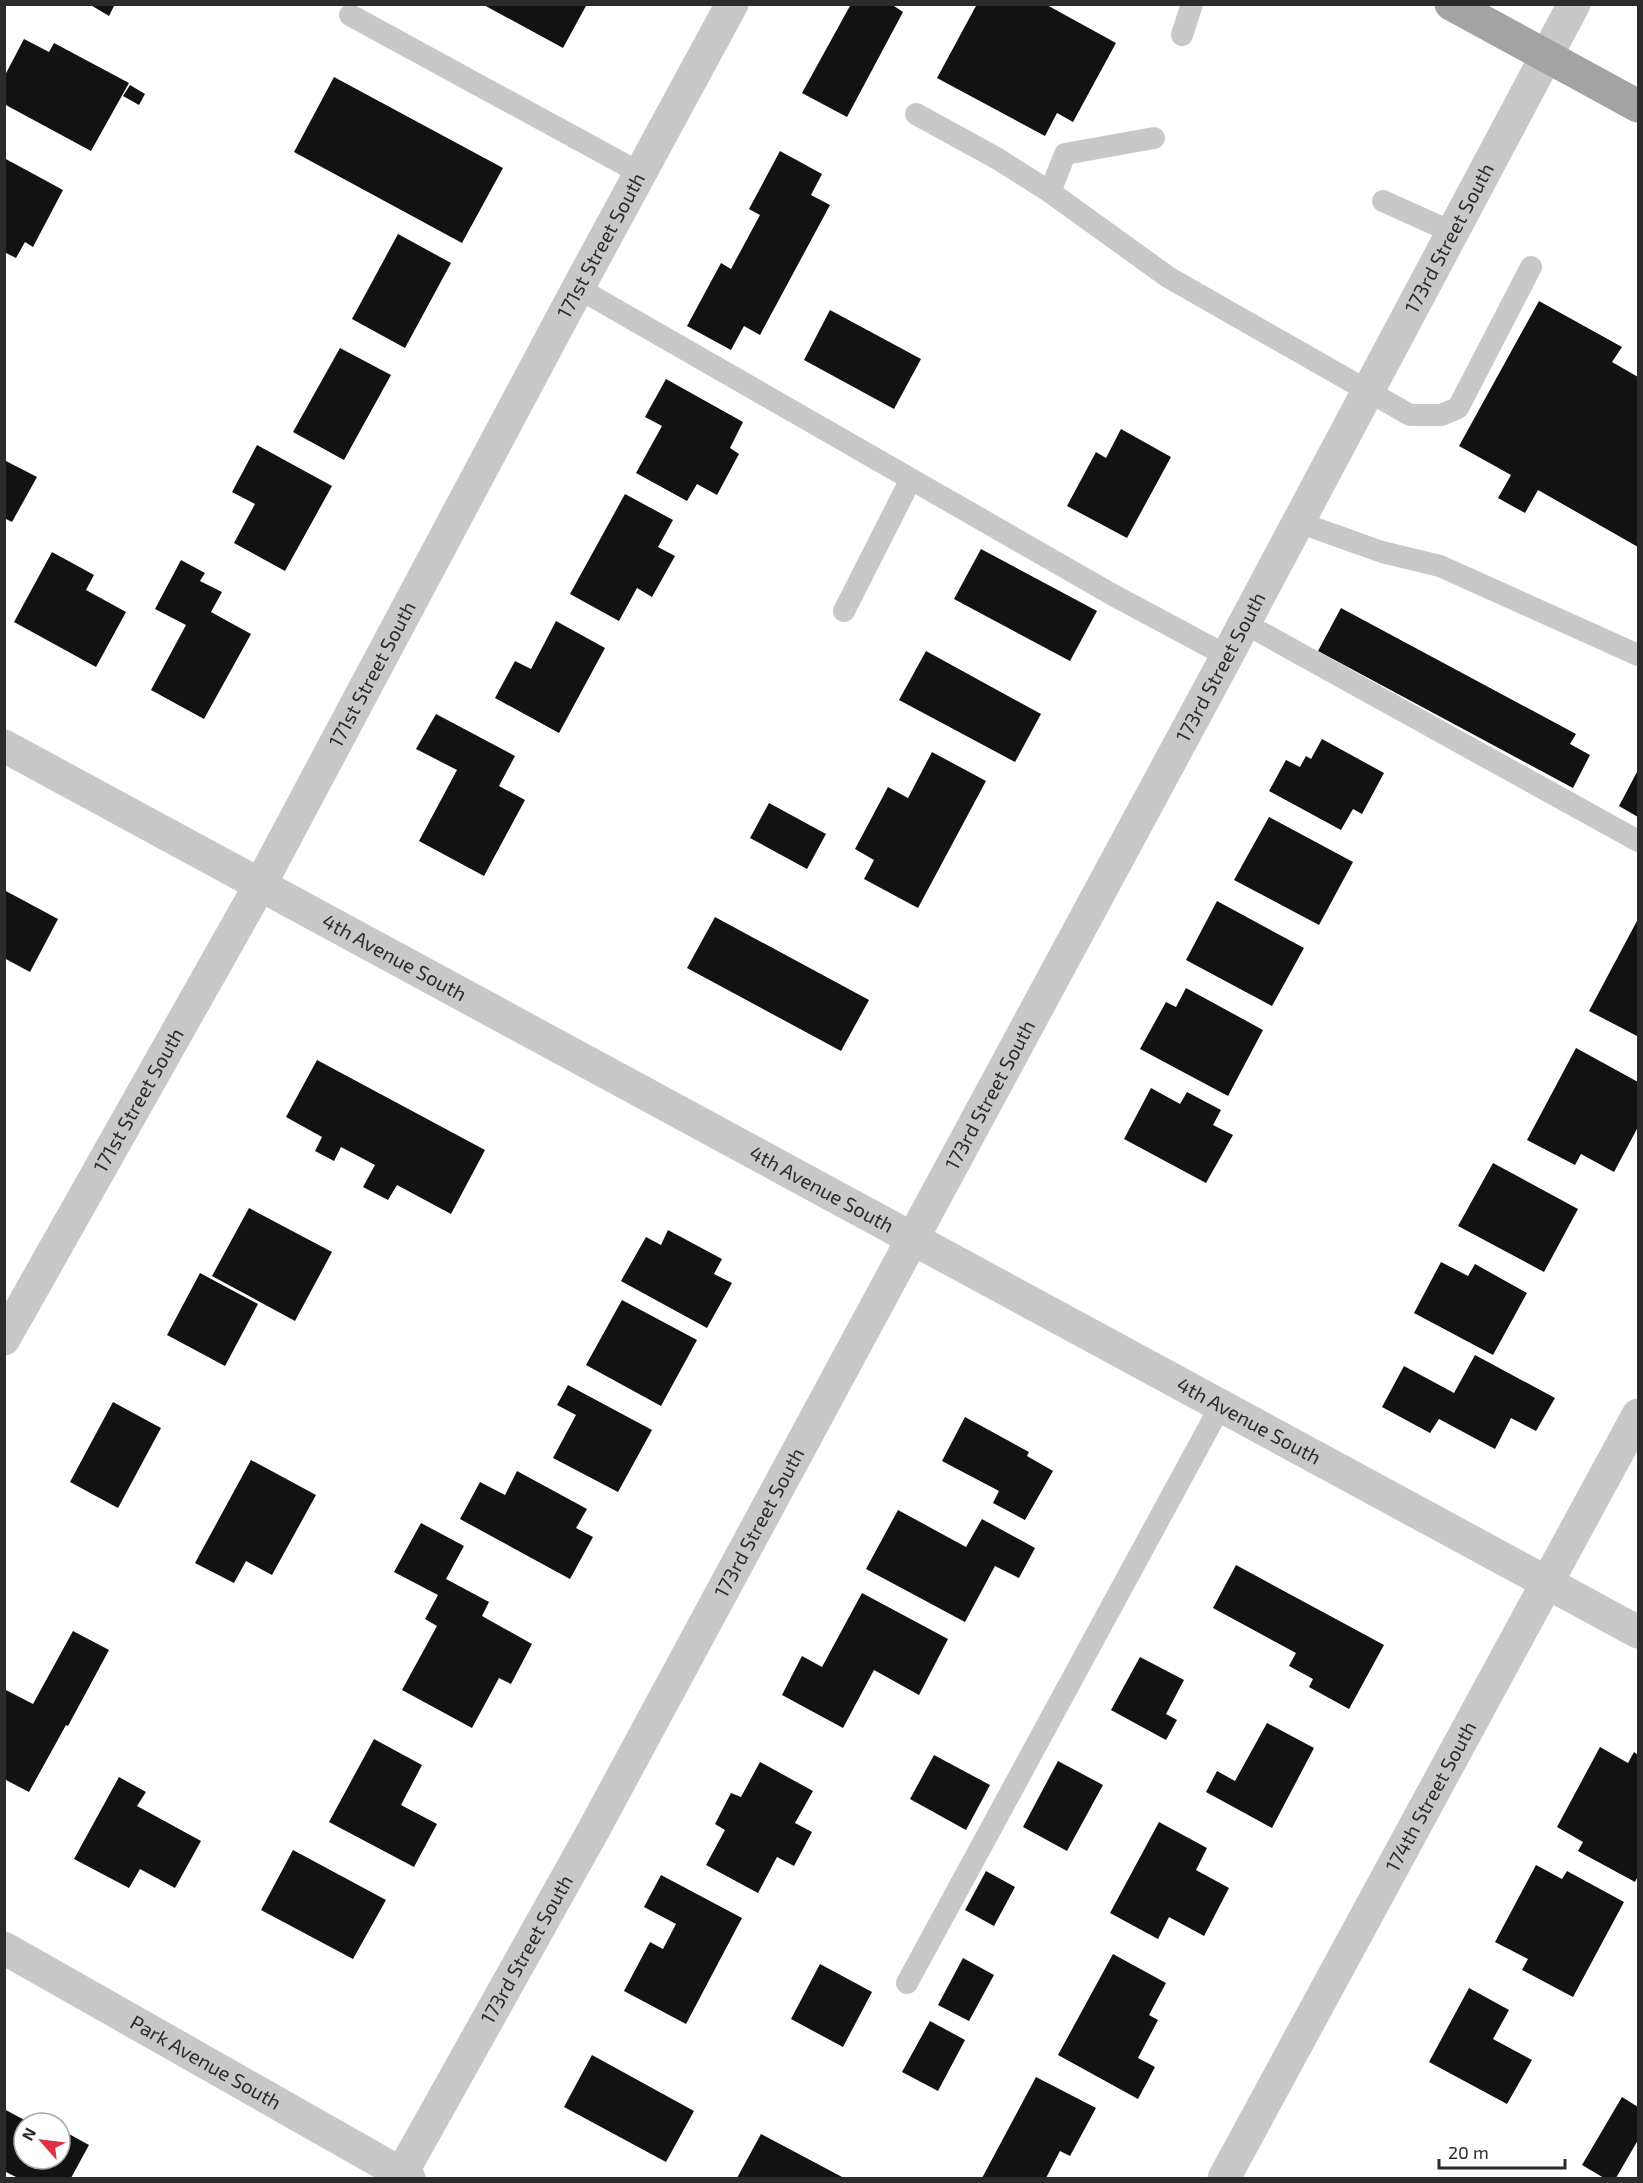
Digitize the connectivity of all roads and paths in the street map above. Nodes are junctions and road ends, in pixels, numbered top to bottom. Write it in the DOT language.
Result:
graph roads {
  1 [pos="732,4"];
  2 [pos="1192,4"];
  3 [pos="1451,4"];
  4 [pos="1574,4"];
  5 [pos="350,15"];
  6 [pos="1182,35"];
  7 [pos="1545,56"];
  8 [pos="1638,106"];
  9 [pos="916,114"];
  10 [pos="1154,138"];
  11 [pos="640,173"];
  12 [pos="1050,192"];
  13 [pos="1383,201"];
  14 [pos="1452,232"];
  15 [pos="1532,267"];
  16 [pos="578,288"];
  17 [pos="1368,390"];
  18 [pos="911,479"];
  19 [pos="1298,522"];
  20 [pos="844,611"];
  21 [pos="1244,623"];
  22 [pos="1638,654"];
  23 [pos="1227,656"];
  24 [pos="4,746"];
  25 [pos="1638,841"];
  26 [pos="260,885"];
  27 [pos="912,1238"];
  28 [pos="4,1339"];
  29 [pos="1221,1405"];
  30 [pos="1638,1415"];
  31 [pos="1548,1582"];
  32 [pos="1638,1632"];
  33 [pos="4,1948"];
  34 [pos="907,1983"];
  35 [pos="403,2177"];
  36 [pos="1224,2178"];
  1 -- 11 [label="street, 171st Street South"];
  2 -- 6 [label="lane"];
  3 -- 7 [label="main road"];
  4 -- 7 [label="street, 173rd Street South"];
  5 -- 11 [label="lane"];
  7 -- 8 [label="main road"];
  7 -- 14 [label="street, 173rd Street South"];
  9 -- 12 [label="lane"];
  10 -- 12 [label="lane"];
  11 -- 16 [label="street, 171st Street South"];
  12 -- 17 [label="lane"];
  13 -- 14 [label="lane"];
  14 -- 17 [label="street, 173rd Street South"];
  15 -- 17 [label="lane"];
  16 -- 18 [label="lane"];
  16 -- 26 [label="street, 171st Street South"];
  17 -- 19 [label="street, 173rd Street South"];
  18 -- 20 [label="lane"];
  18 -- 23 [label="lane"];
  19 -- 21 [label="street, 173rd Street South"];
  19 -- 22 [label="lane"];
  21 -- 23 [label="street, 173rd Street South"];
  21 -- 25 [label="lane"];
  23 -- 27 [label="street, 173rd Street South"];
  24 -- 26 [label="street, 4th Avenue South"];
  26 -- 27 [label="street, 4th Avenue South"];
  26 -- 28 [label="street, 171st Street South"];
  27 -- 29 [label="street, 4th Avenue South"];
  27 -- 35 [label="street, 173rd Street South"];
  29 -- 31 [label="street, 4th Avenue South"];
  29 -- 34 [label="lane"];
  30 -- 31 [label="street, 174th Street South"];
  31 -- 32 [label="street, 4th Avenue South"];
  31 -- 36 [label="street, 174th Street South"];
  33 -- 35 [label="street, Park Avenue South"];
}
